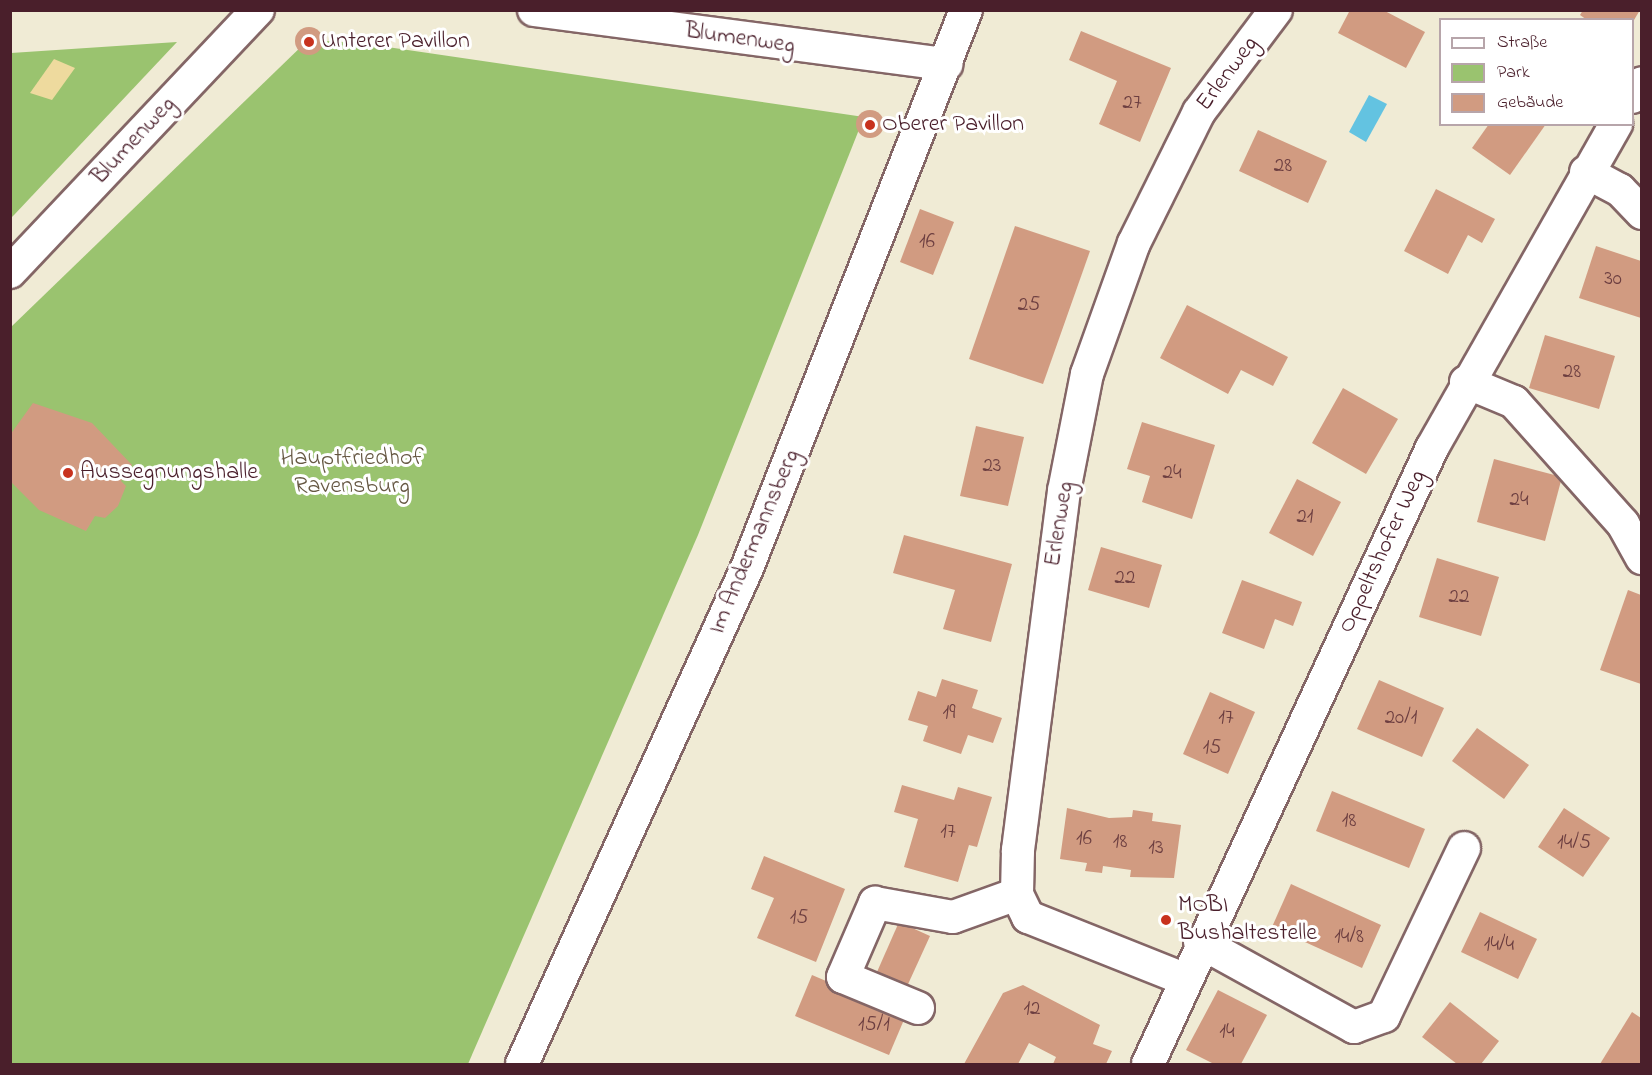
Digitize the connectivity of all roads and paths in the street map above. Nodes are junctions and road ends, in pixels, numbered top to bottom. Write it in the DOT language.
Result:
graph roads {
  1 [pos="258,10"];
  2 [pos="534,10"];
  3 [pos="966,10"];
  4 [pos="1276,10"];
  5 [pos="946,64"];
  6 [pos="1615,126"];
  7 [pos="1586,172"];
  8 [pos="1641,213"];
  9 [pos="10,272"];
  10 [pos="1466,382"];
  11 [pos="1641,558"];
  12 [pos="1464,848"];
  13 [pos="1017,894"];
  14 [pos="1200,942"];
  15 [pos="1184,979"];
  16 [pos="918,1008"];
  17 [pos="522,1065"];
  18 [pos="1148,1065"];
  1 -- 9 [label="street, Blumenweg"];
  2 -- 5 [label="street, Blumenweg"];
  3 -- 5 [label="street, Im Andermannsberg"];
  4 -- 13 [label="street, Erlenweg"];
  5 -- 17 [label="street, Im Andermannsberg"];
  6 -- 7 [label="street, Oppeltshofer Weg"];
  7 -- 8 [label="street"];
  7 -- 10 [label="street, Oppeltshofer Weg"];
  10 -- 11 [label="street"];
  10 -- 14 [label="street, Oppeltshofer Weg"];
  12 -- 14 [label="street"];
  13 -- 15 [label="street"];
  13 -- 16 [label="street"];
  14 -- 15 [label="street, Oppeltshofer Weg"];
  15 -- 18 [label="street, Oppeltshofer Weg"];
}
